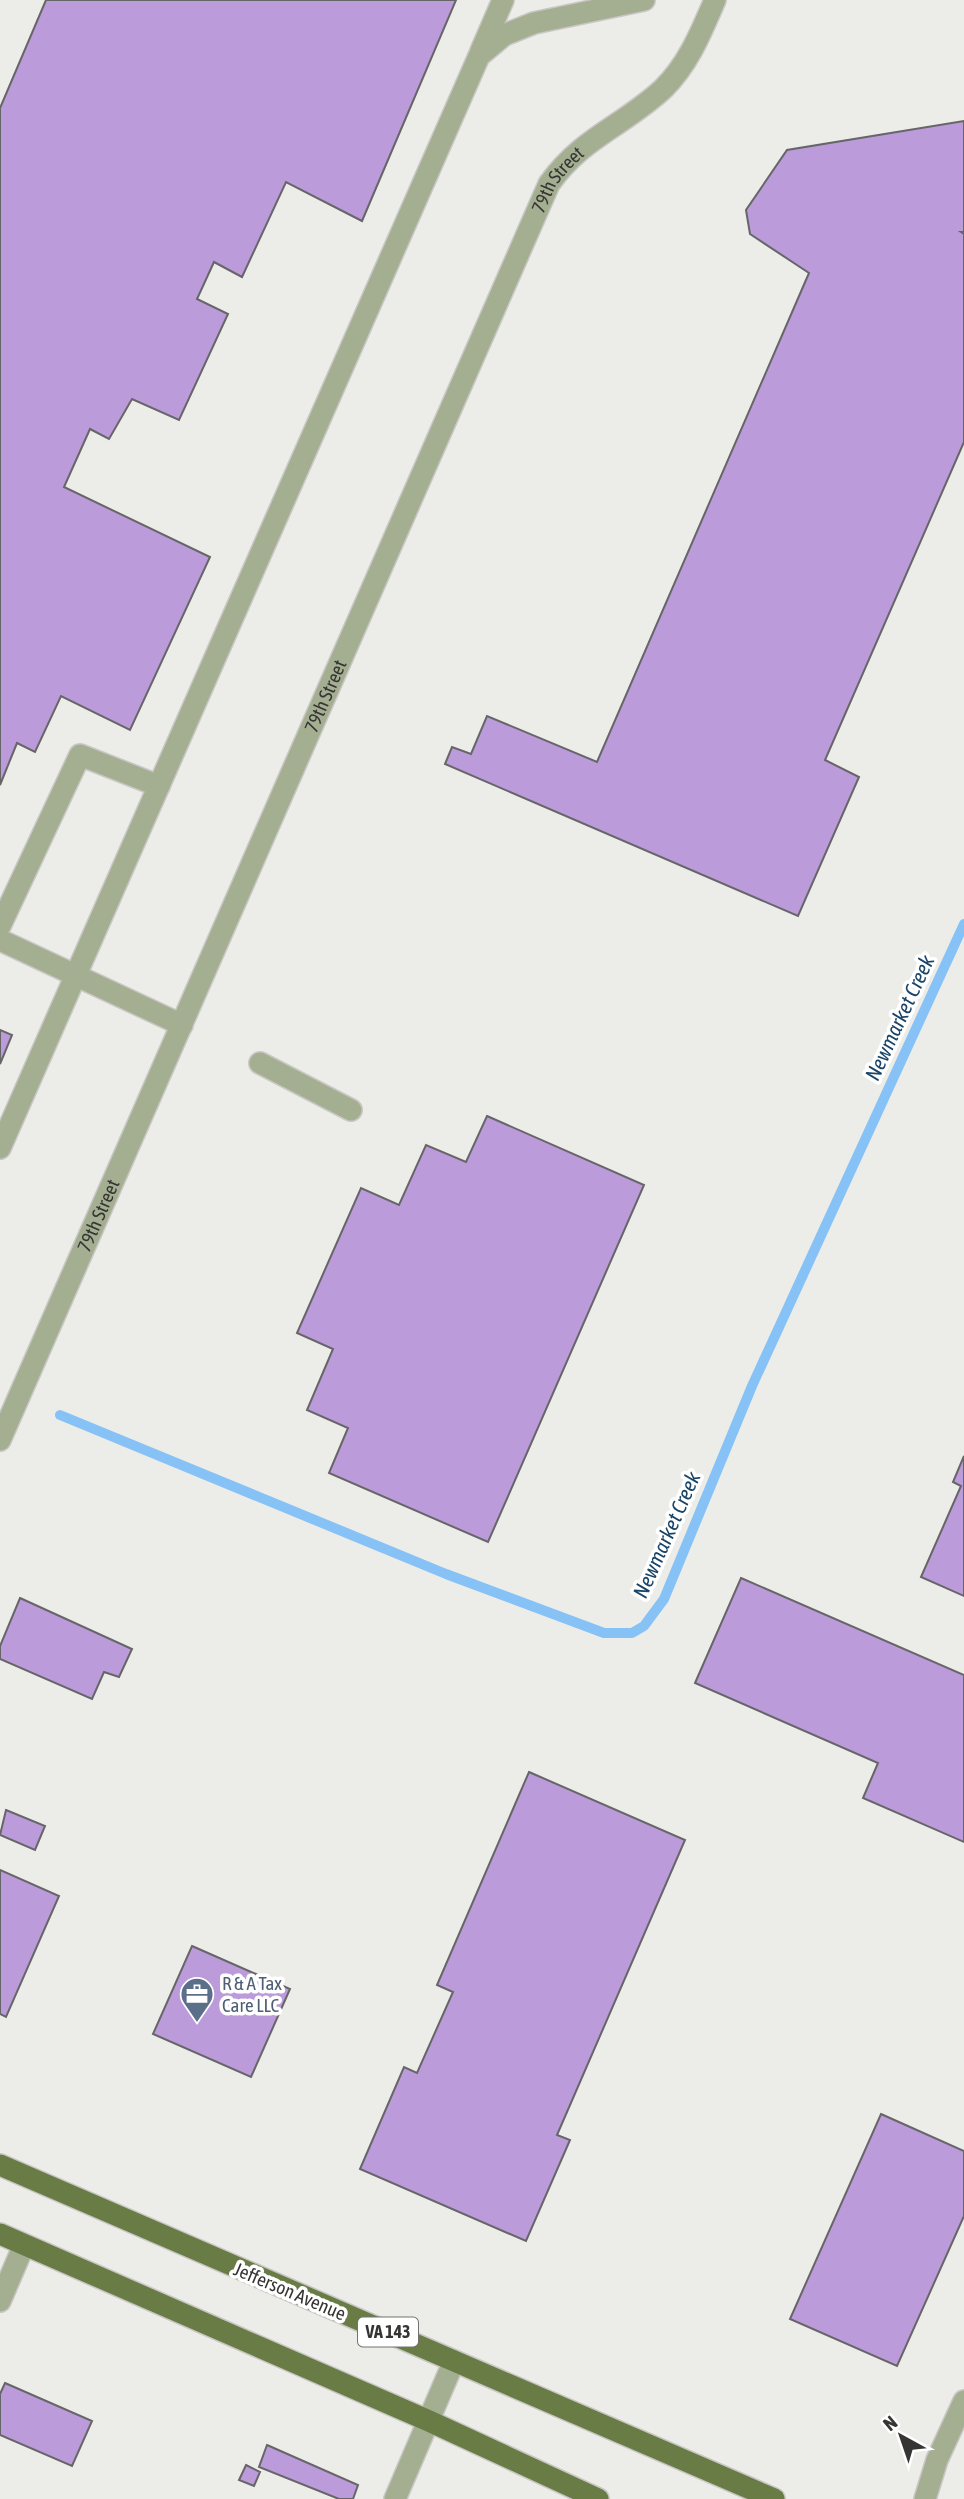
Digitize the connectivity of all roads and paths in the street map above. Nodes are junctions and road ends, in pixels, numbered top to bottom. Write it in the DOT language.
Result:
graph roads {
  1 [pos="503,0"];
  2 [pos="644,0"];
  3 [pos="715,0"];
  4 [pos="479,56"];
  5 [pos="159,786"];
  6 [pos="0,926"];
  7 [pos="0,940"];
  8 [pos="77,976"];
  9 [pos="182,1026"];
  10 [pos="260,1063"];
  11 [pos="351,1110"];
  12 [pos="0,1148"];
  13 [pos="0,1440"];
  14 [pos="0,2165"];
  15 [pos="0,2234"];
  16 [pos="24,2245"];
  17 [pos="0,2301"];
  18 [pos="454,2361"];
  19 [pos="964,2401"];
  20 [pos="429,2421"];
  21 [pos="395,2499"];
  22 [pos="598,2499"];
  23 [pos="774,2499"];
  24 [pos="925,2499"];
  1 -- 4 [label="street"];
  2 -- 4 [label="street"];
  3 -- 9 [label="street, 79th Street"];
  4 -- 5 [label="street"];
  5 -- 6 [label="street"];
  5 -- 8 [label="street"];
  7 -- 8 [label="street"];
  8 -- 9 [label="street"];
  8 -- 12 [label="street"];
  9 -- 13 [label="street, 79th Street"];
  10 -- 11 [label="street"];
  14 -- 18 [label="main road, Jefferson Avenue / VA 143"];
  15 -- 16 [label="main road"];
  16 -- 17 [label="street"];
  16 -- 20 [label="main road"];
  18 -- 20 [label="street"];
  18 -- 23 [label="main road, Jefferson Avenue / VA 143"];
  19 -- 24 [label="street"];
  20 -- 21 [label="street"];
  20 -- 22 [label="main road"];
}
